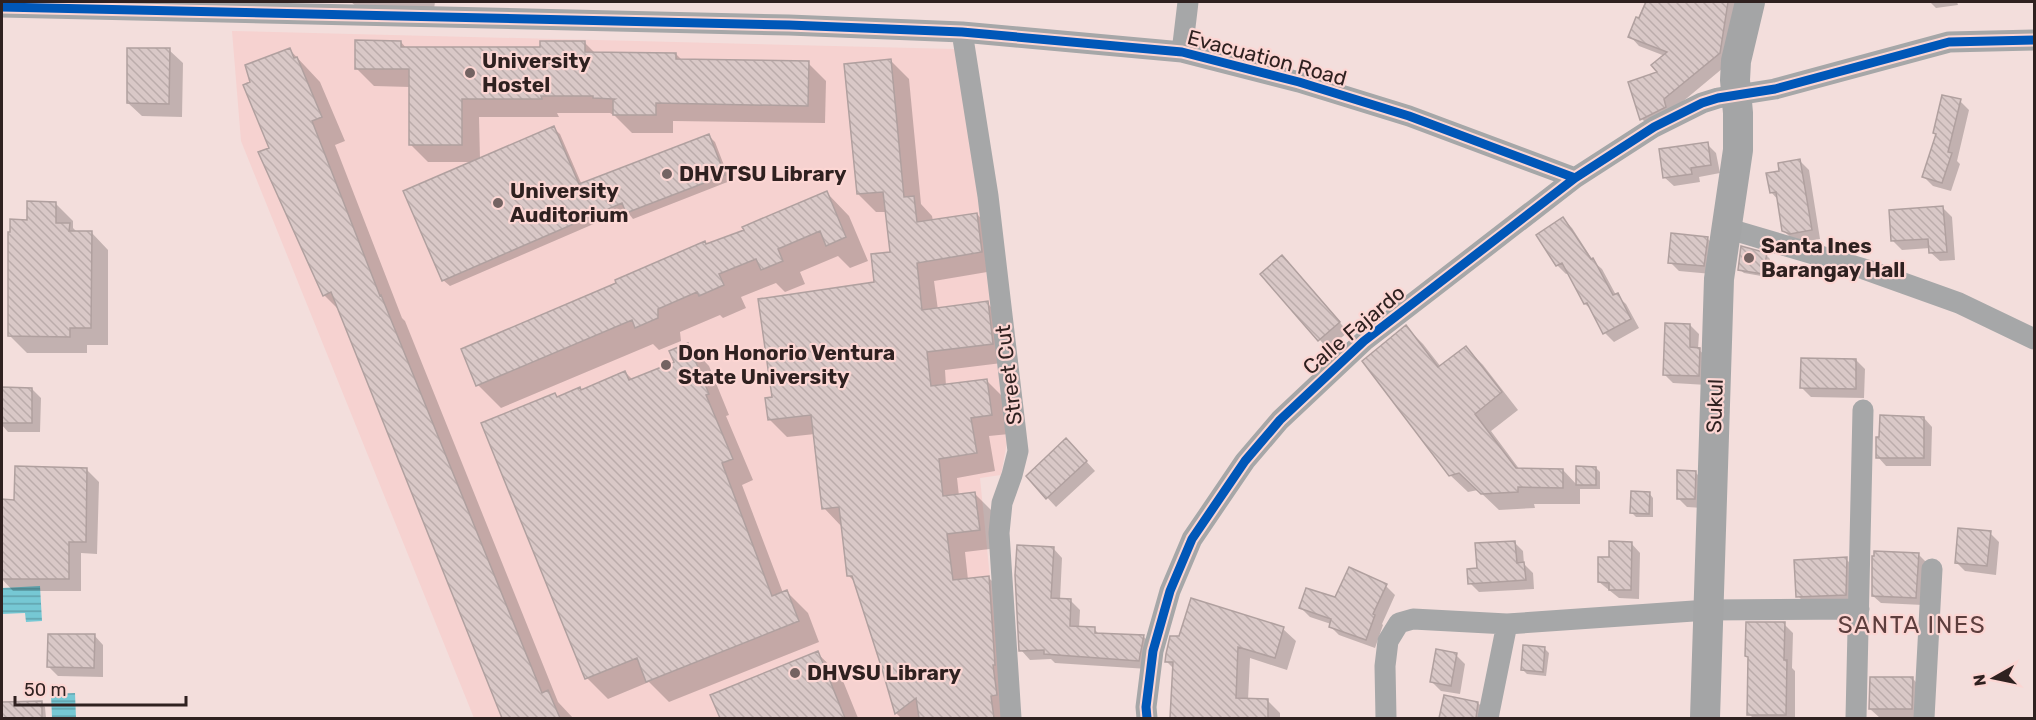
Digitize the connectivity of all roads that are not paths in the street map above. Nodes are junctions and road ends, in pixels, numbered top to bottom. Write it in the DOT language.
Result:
graph roads {
  1 [pos="1188,2"];
  2 [pos="1750,2"];
  3 [pos="2,7"];
  4 [pos="962,32"];
  5 [pos="2034,40"];
  6 [pos="1182,52"];
  7 [pos="1736,96"];
  8 [pos="1575,178"];
  9 [pos="1726,228"];
  10 [pos="2034,339"];
  11 [pos="1863,410"];
  12 [pos="1932,569"];
  13 [pos="1859,609"];
  14 [pos="1708,610"];
  15 [pos="1507,624"];
  16 [pos="1011,718"];
  17 [pos="1146,718"];
  18 [pos="1386,718"];
  19 [pos="1488,718"];
  20 [pos="1706,718"];
  21 [pos="1856,718"];
  22 [pos="1924,718"];
  1 -- 6 [label="street"];
  2 -- 7 [label="street, Sukul"];
  3 -- 4 [label="street, Evacuation Road"];
  4 -- 6 [label="street, Evacuation Road"];
  4 -- 16 [label="street, Street Cut"];
  5 -- 7 [label="street, Calle Fajardo"];
  6 -- 8 [label="street, Evacuation Road"];
  7 -- 8 [label="street, Calle Fajardo"];
  7 -- 9 [label="street, Sukul"];
  8 -- 17 [label="street, Calle Fajardo"];
  9 -- 10 [label="street"];
  9 -- 14 [label="street, Sukul"];
  11 -- 13 [label="street"];
  12 -- 22 [label="street"];
  13 -- 14 [label="street"];
  13 -- 21 [label="street"];
  14 -- 15 [label="street"];
  14 -- 20 [label="street, Sukul"];
  15 -- 18 [label="street"];
  15 -- 19 [label="street"];
}
